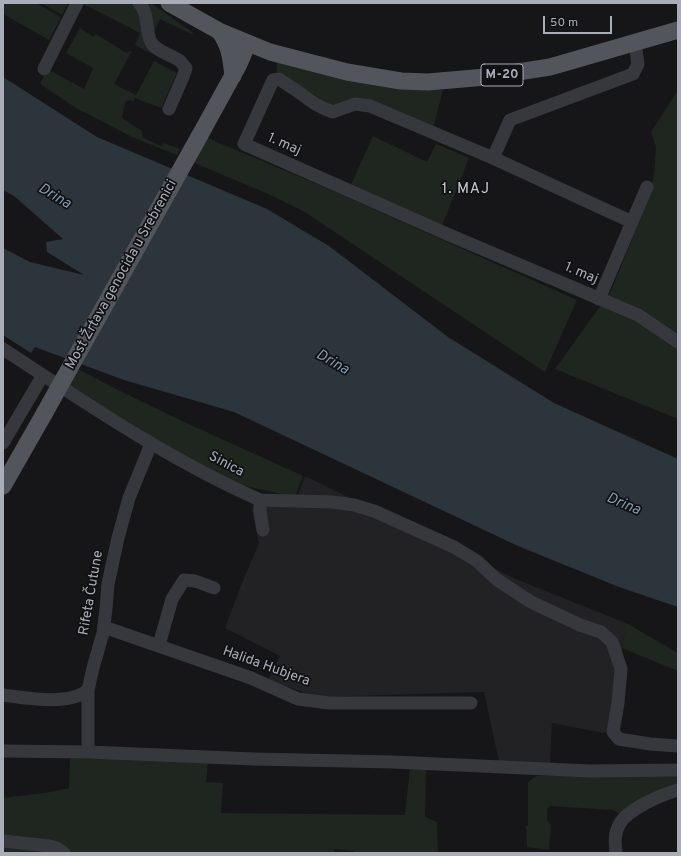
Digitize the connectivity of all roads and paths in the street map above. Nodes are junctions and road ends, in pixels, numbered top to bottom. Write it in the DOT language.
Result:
graph roads {
  1 [pos="77,3"];
  2 [pos="139,3"];
  3 [pos="174,5"];
  4 [pos="678,30"];
  5 [pos="219,31"];
  6 [pos="248,43"];
  7 [pos="635,43"];
  8 [pos="270,52"];
  9 [pos="44,69"];
  10 [pos="236,71"];
  11 [pos="170,109"];
  12 [pos="493,158"];
  13 [pos="647,187"];
  14 [pos="632,222"];
  15 [pos="599,299"];
  16 [pos="678,342"];
  17 [pos="3,349"];
  18 [pos="43,375"];
  19 [pos="65,390"];
  20 [pos="30,399"];
  21 [pos="3,443"];
  22 [pos="151,444"];
  23 [pos="3,486"];
  24 [pos="260,500"];
  25 [pos="263,530"];
  26 [pos="214,588"];
  27 [pos="104,627"];
  28 [pos="159,645"];
  29 [pos="88,690"];
  30 [pos="3,695"];
  31 [pos="471,703"];
  32 [pos="678,746"];
  33 [pos="3,751"];
  34 [pos="88,752"];
  35 [pos="678,770"];
  36 [pos="678,790"];
  37 [pos="3,841"];
  38 [pos="64,853"];
  39 [pos="616,853"];
  1 -- 9 [label="street"];
  2 -- 11 [label="street"];
  3 -- 5 [label="main road, M-20"];
  4 -- 7 [label="main road, M-20"];
  5 -- 6 [label="main road, M-20"];
  5 -- 10 [label="main road"];
  6 -- 8 [label="main road, M-20"];
  6 -- 10 [label="main road, Most Žrtava genocida u Srebrenici"];
  7 -- 8 [label="main road, M-20"];
  7 -- 12 [label="street"];
  8 -- 10 [label="main road"];
  10 -- 23 [label="main road, Most Žrtava genocida u Srebrenici, bridge"];
  12 -- 14 [label="street, 1. maj"];
  12 -- 15 [label="street, 1. maj"];
  13 -- 14 [label="street, 1. maj"];
  14 -- 15 [label="street, 1. maj"];
  15 -- 16 [label="street, 1. maj"];
  17 -- 18 [label="street, Sinica"];
  18 -- 19 [label="street, Sinica"];
  18 -- 20 [label="street"];
  19 -- 20 [label="street"];
  19 -- 22 [label="street, Sinica"];
  20 -- 21 [label="street"];
  22 -- 24 [label="street, Sinica"];
  22 -- 27 [label="street, Rifeta Čutune"];
  24 -- 25 [label="street"];
  24 -- 32 [label="street"];
  26 -- 28 [label="street"];
  27 -- 28 [label="street, Halida Hubjera"];
  27 -- 29 [label="street, Rifeta Čutune"];
  28 -- 31 [label="street, Halida Hubjera"];
  29 -- 30 [label="street"];
  29 -- 34 [label="street, Rifeta Čutune"];
  33 -- 34 [label="street"];
  34 -- 35 [label="street"];
  36 -- 39 [label="street"];
  37 -- 38 [label="street"];
}
